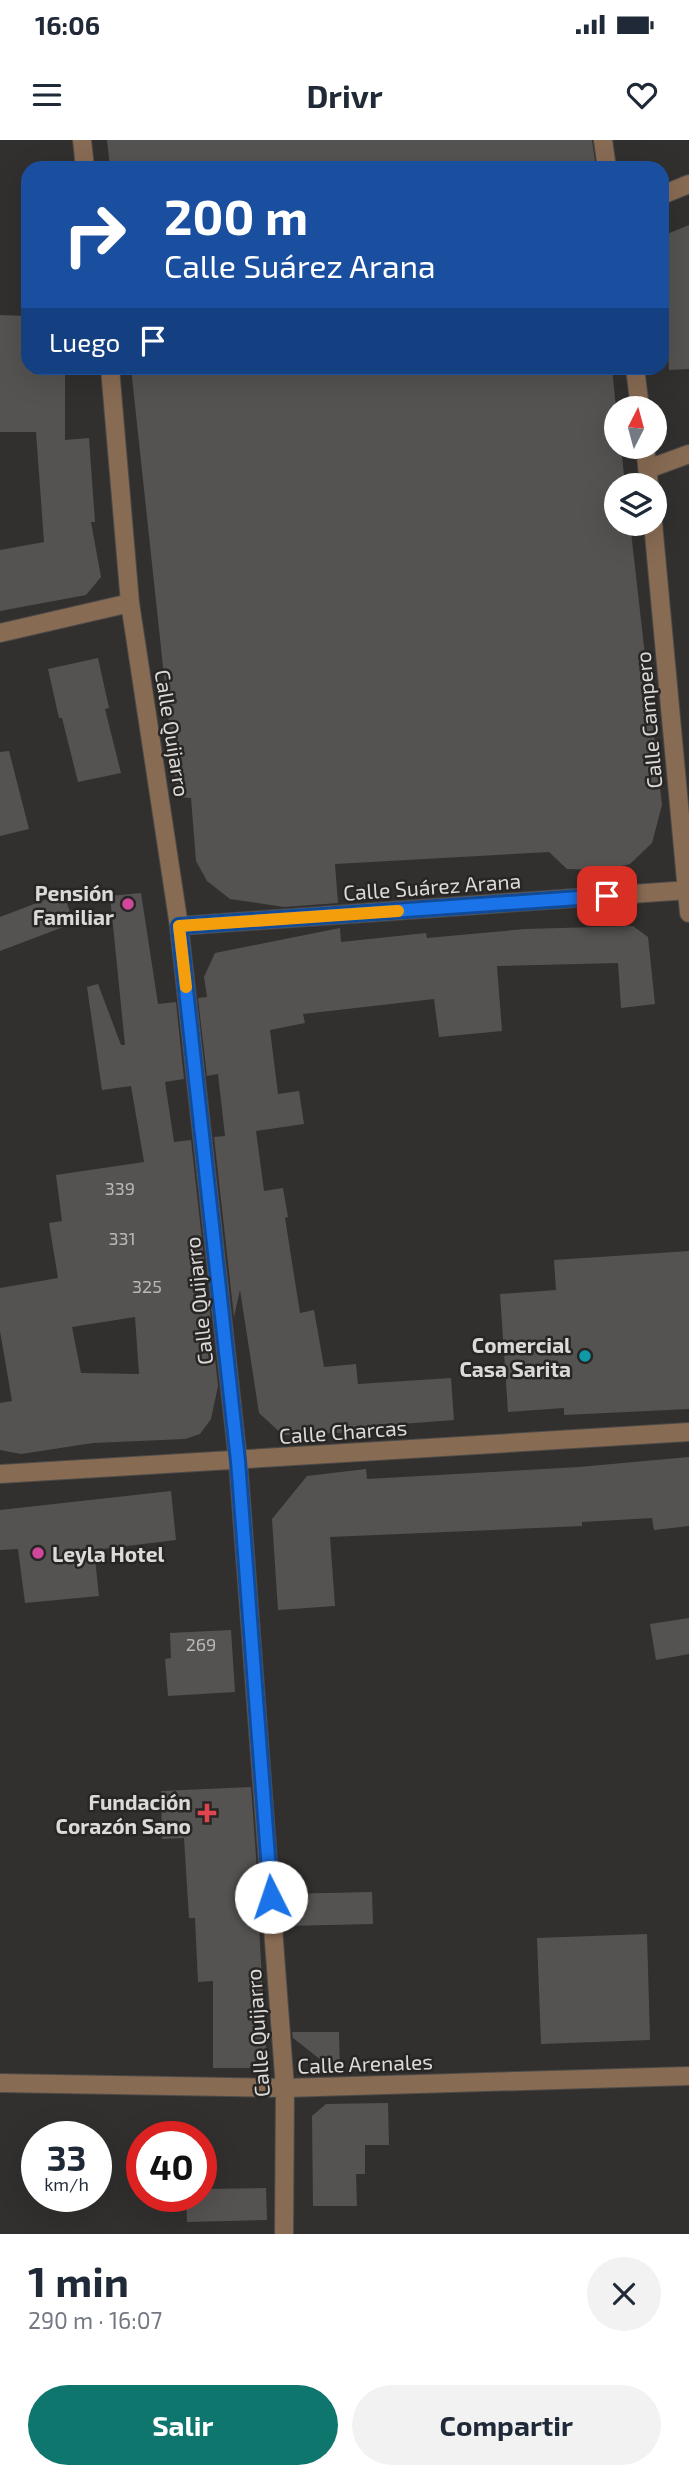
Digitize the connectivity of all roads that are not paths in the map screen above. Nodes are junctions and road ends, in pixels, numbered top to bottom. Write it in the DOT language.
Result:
graph roads {
  1 [pos="82,140"];
  2 [pos="603,140"];
  3 [pos="84,161"];
  4 [pos="606,161"];
  5 [pos="689,184"];
  6 [pos="669,192"];
  7 [pos="111,375"];
  8 [pos="636,375"];
  9 [pos="638,396"];
  10 [pos="689,454"];
  11 [pos="656,473"];
  12 [pos="654,536"];
  13 [pos="130,603"];
  14 [pos="0,633"];
  15 [pos="688,891"];
  16 [pos="689,914"];
  17 [pos="179,926"];
  18 [pos="689,1432"];
  19 [pos="238,1461"];
  20 [pos="0,1474"];
  21 [pos="689,2076"];
  22 [pos="0,2083"];
  23 [pos="285,2088"];
  24 [pos="284,2234"];
  1 -- 3 [label="street"];
  2 -- 4 [label="street"];
  5 -- 6 [label="street"];
  7 -- 13 [label="street, Calle Quijarro"];
  8 -- 9 [label="street"];
  10 -- 11 [label="street"];
  12 -- 15 [label="street, Calle Campero"];
  13 -- 14 [label="street"];
  13 -- 17 [label="street, Calle Quijarro"];
  15 -- 16 [label="street, Calle Campero"];
  15 -- 17 [label="street, Calle Suárez Arana"];
  17 -- 19 [label="street, Calle Quijarro"];
  18 -- 19 [label="street, Calle Charcas"];
  19 -- 20 [label="street, Calle Charcas"];
  19 -- 23 [label="street, Calle Quijarro"];
  21 -- 23 [label="street, Calle Arenales"];
  22 -- 23 [label="street, Calle Arenales"];
  23 -- 24 [label="street, Calle Quijarro"];
}
